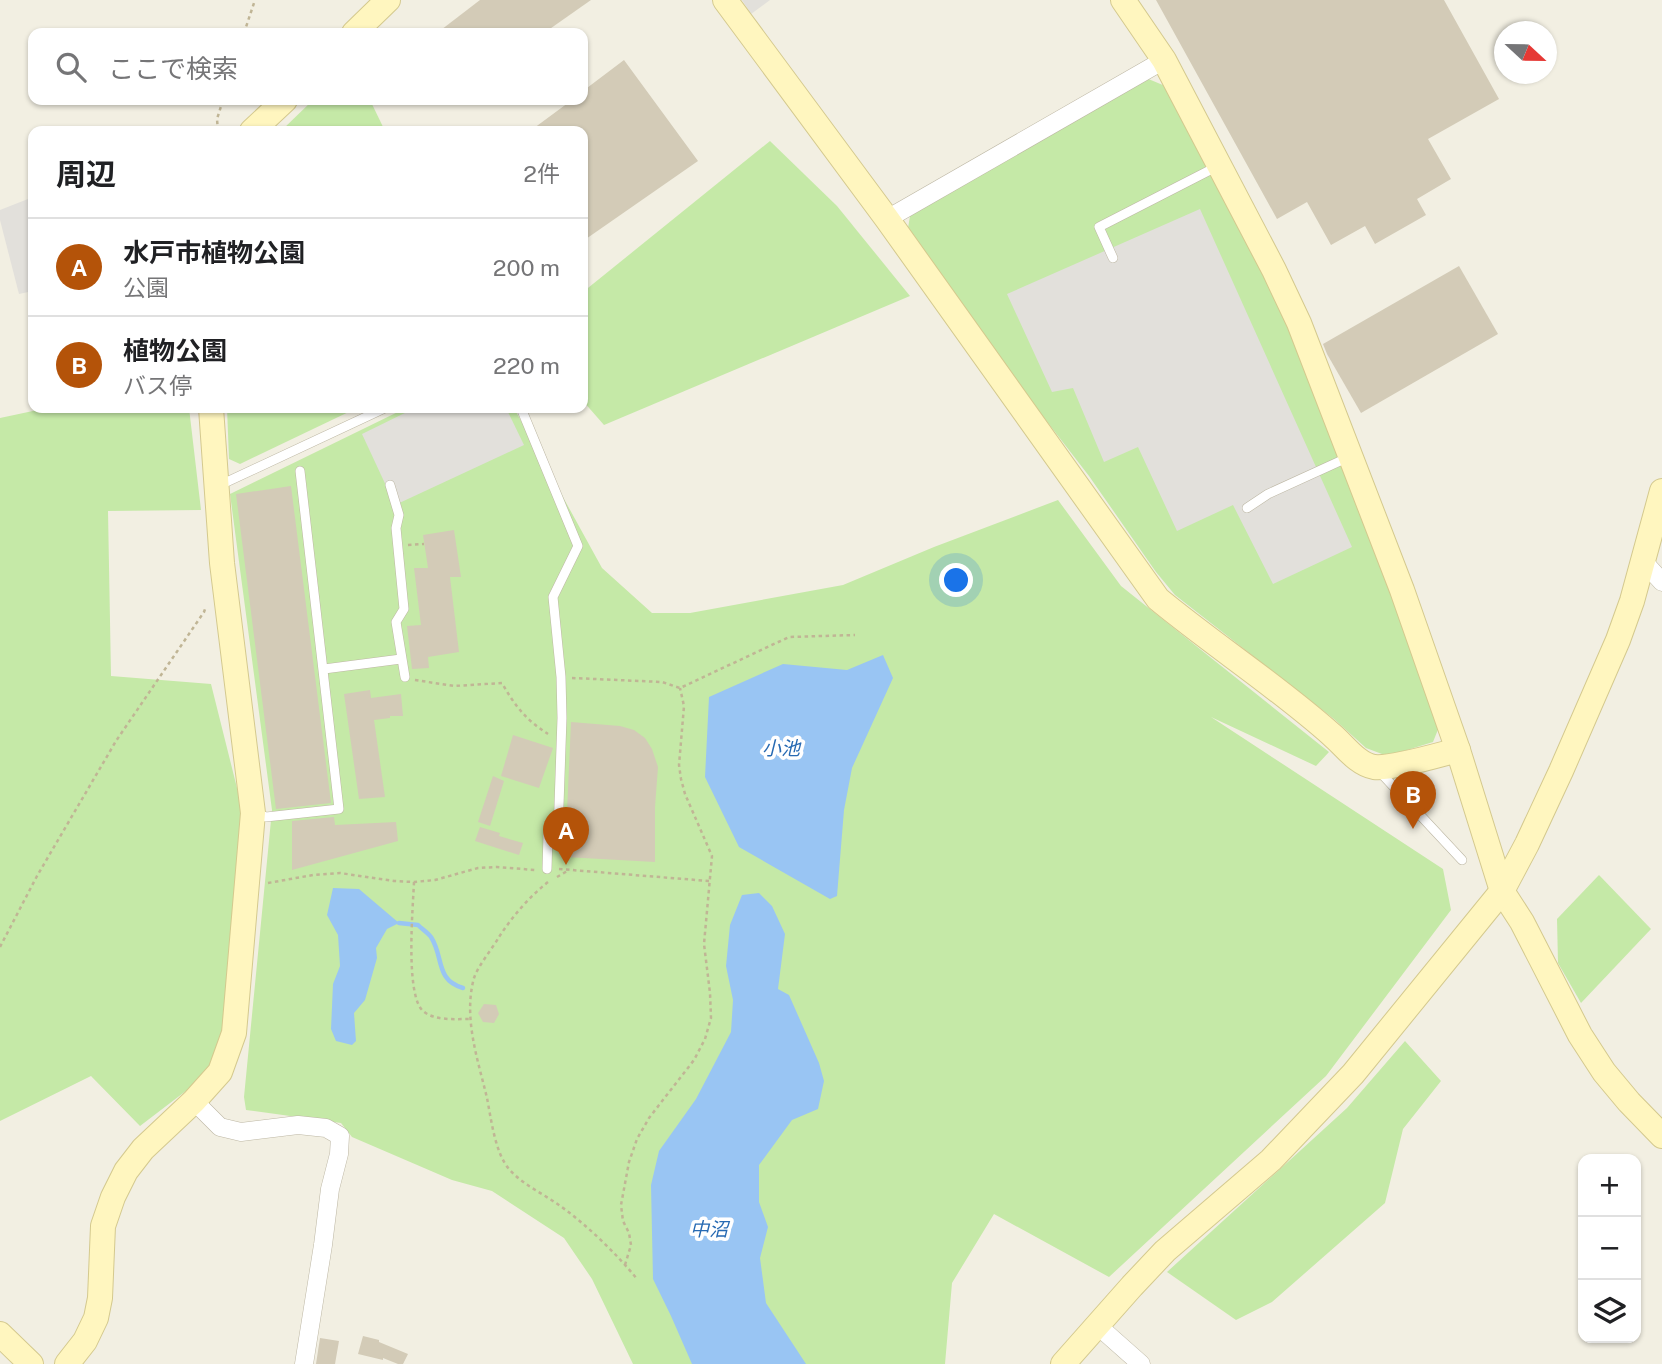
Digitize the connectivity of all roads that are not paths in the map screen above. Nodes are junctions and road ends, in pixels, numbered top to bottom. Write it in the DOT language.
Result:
graph roads {
  1 [pos="388,0"];
  2 [pos="725,0"];
  3 [pos="1122,0"];
  4 [pos="359,28"];
  5 [pos="1164,60"];
  6 [pos="280,105"];
  7 [pos="257,126"];
  8 [pos="1219,165"];
  9 [pos="887,219"];
  10 [pos="1112,258"];
  11 [pos="211,413"];
  12 [pos="374,413"];
  13 [pos="523,413"];
  14 [pos="1351,456"];
  15 [pos="300,471"];
  16 [pos="390,485"];
  17 [pos="217,486"];
  18 [pos="1662,491"];
  19 [pos="1247,508"];
  20 [pos="1643,561"];
  21 [pos="1662,582"];
  22 [pos="401,659"];
  23 [pos="324,669"];
  24 [pos="405,677"];
  25 [pos="1458,750"];
  26 [pos="1376,767"];
  27 [pos="253,813"];
  28 [pos="1462,860"];
  29 [pos="547,869"];
  30 [pos="1502,891"];
  31 [pos="194,1101"];
  32 [pos="1662,1136"];
  33 [pos="1097,1325"];
  34 [pos="0,1334"];
  35 [pos="31,1364"];
  36 [pos="68,1364"];
  37 [pos="304,1364"];
  38 [pos="1063,1364"];
  39 [pos="1141,1364"];
  1 -- 4 [label="street"];
  2 -- 9 [label="street"];
  3 -- 5 [label="street"];
  5 -- 8 [label="street"];
  5 -- 9 [label="street"];
  6 -- 7 [label="street"];
  8 -- 10 [label="lane"];
  8 -- 14 [label="street"];
  9 -- 26 [label="street"];
  11 -- 17 [label="street"];
  12 -- 17 [label="lane"];
  13 -- 29 [label="lane"];
  14 -- 19 [label="lane"];
  14 -- 25 [label="street"];
  15 -- 23 [label="lane"];
  16 -- 22 [label="lane"];
  17 -- 27 [label="street"];
  18 -- 20 [label="street"];
  20 -- 21 [label="street"];
  20 -- 30 [label="street"];
  22 -- 23 [label="lane"];
  22 -- 24 [label="lane"];
  23 -- 27 [label="lane"];
  25 -- 26 [label="street"];
  25 -- 30 [label="street"];
  26 -- 28 [label="lane"];
  27 -- 31 [label="street"];
  30 -- 32 [label="street"];
  30 -- 33 [label="street"];
  31 -- 36 [label="street"];
  31 -- 37 [label="street"];
  33 -- 38 [label="street"];
  33 -- 39 [label="street"];
  34 -- 35 [label="street"];
}
